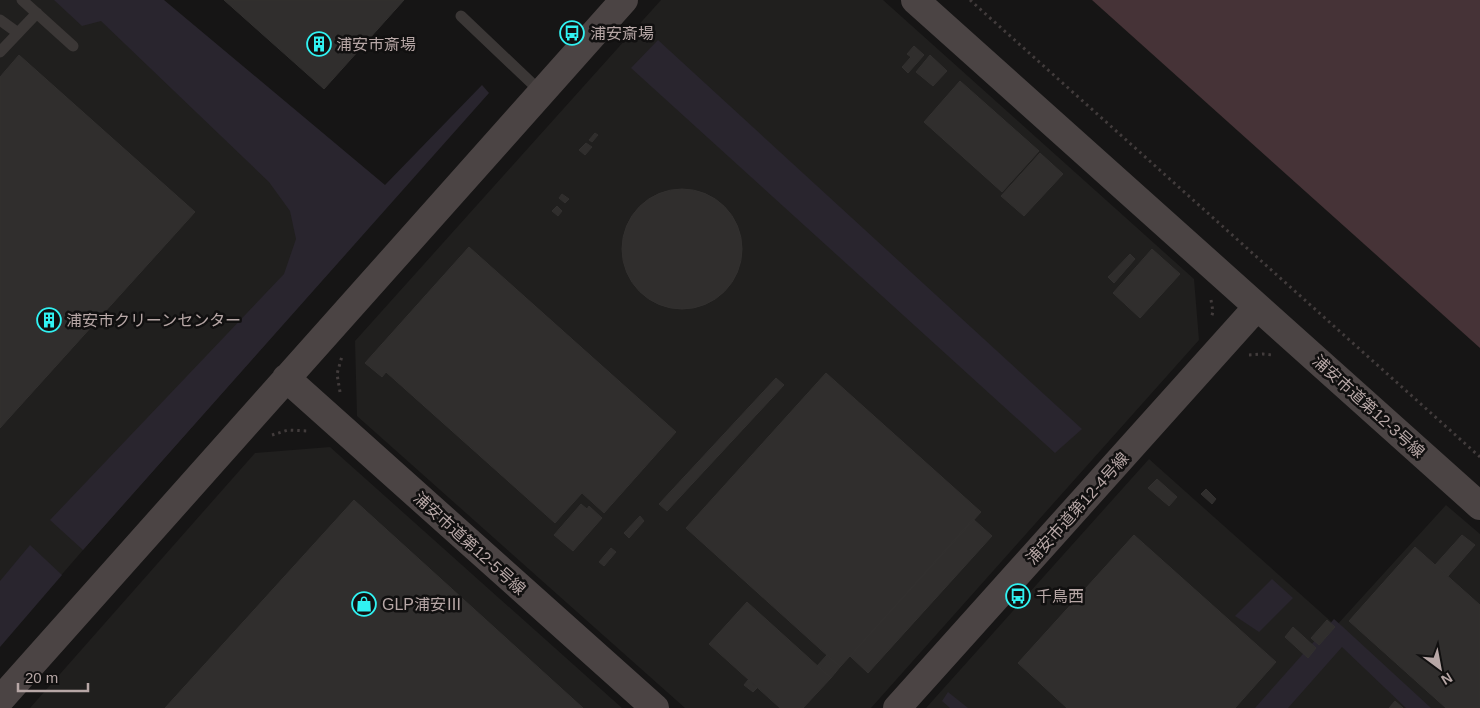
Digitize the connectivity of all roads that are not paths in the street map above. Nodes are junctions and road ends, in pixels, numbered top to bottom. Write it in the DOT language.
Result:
graph roads {
  1 [pos="22,0"];
  2 [pos="624,0"];
  3 [pos="915,0"];
  4 [pos="37,14"];
  5 [pos="461,16"];
  6 [pos="0,20"];
  7 [pos="18,33"];
  8 [pos="73,46"];
  9 [pos="0,52"];
  10 [pos="542,93"];
  11 [pos="1257,307"];
  12 [pos="286,378"];
  13 [pos="1480,506"];
  14 [pos="0,700"];
  15 [pos="655,708"];
  16 [pos="897,708"];
  1 -- 4 [label="lane"];
  2 -- 10 [label="street"];
  3 -- 11 [label="street, 浦安市道第12-3号線"];
  4 -- 7 [label="lane"];
  4 -- 8 [label="lane"];
  5 -- 10 [label="lane"];
  6 -- 7 [label="lane"];
  7 -- 9 [label="lane"];
  10 -- 12 [label="street"];
  11 -- 13 [label="street, 浦安市道第12-3号線"];
  11 -- 16 [label="street, 浦安市道第12-4号線"];
  12 -- 14 [label="street"];
  12 -- 15 [label="street, 浦安市道第12-5号線"];
}
